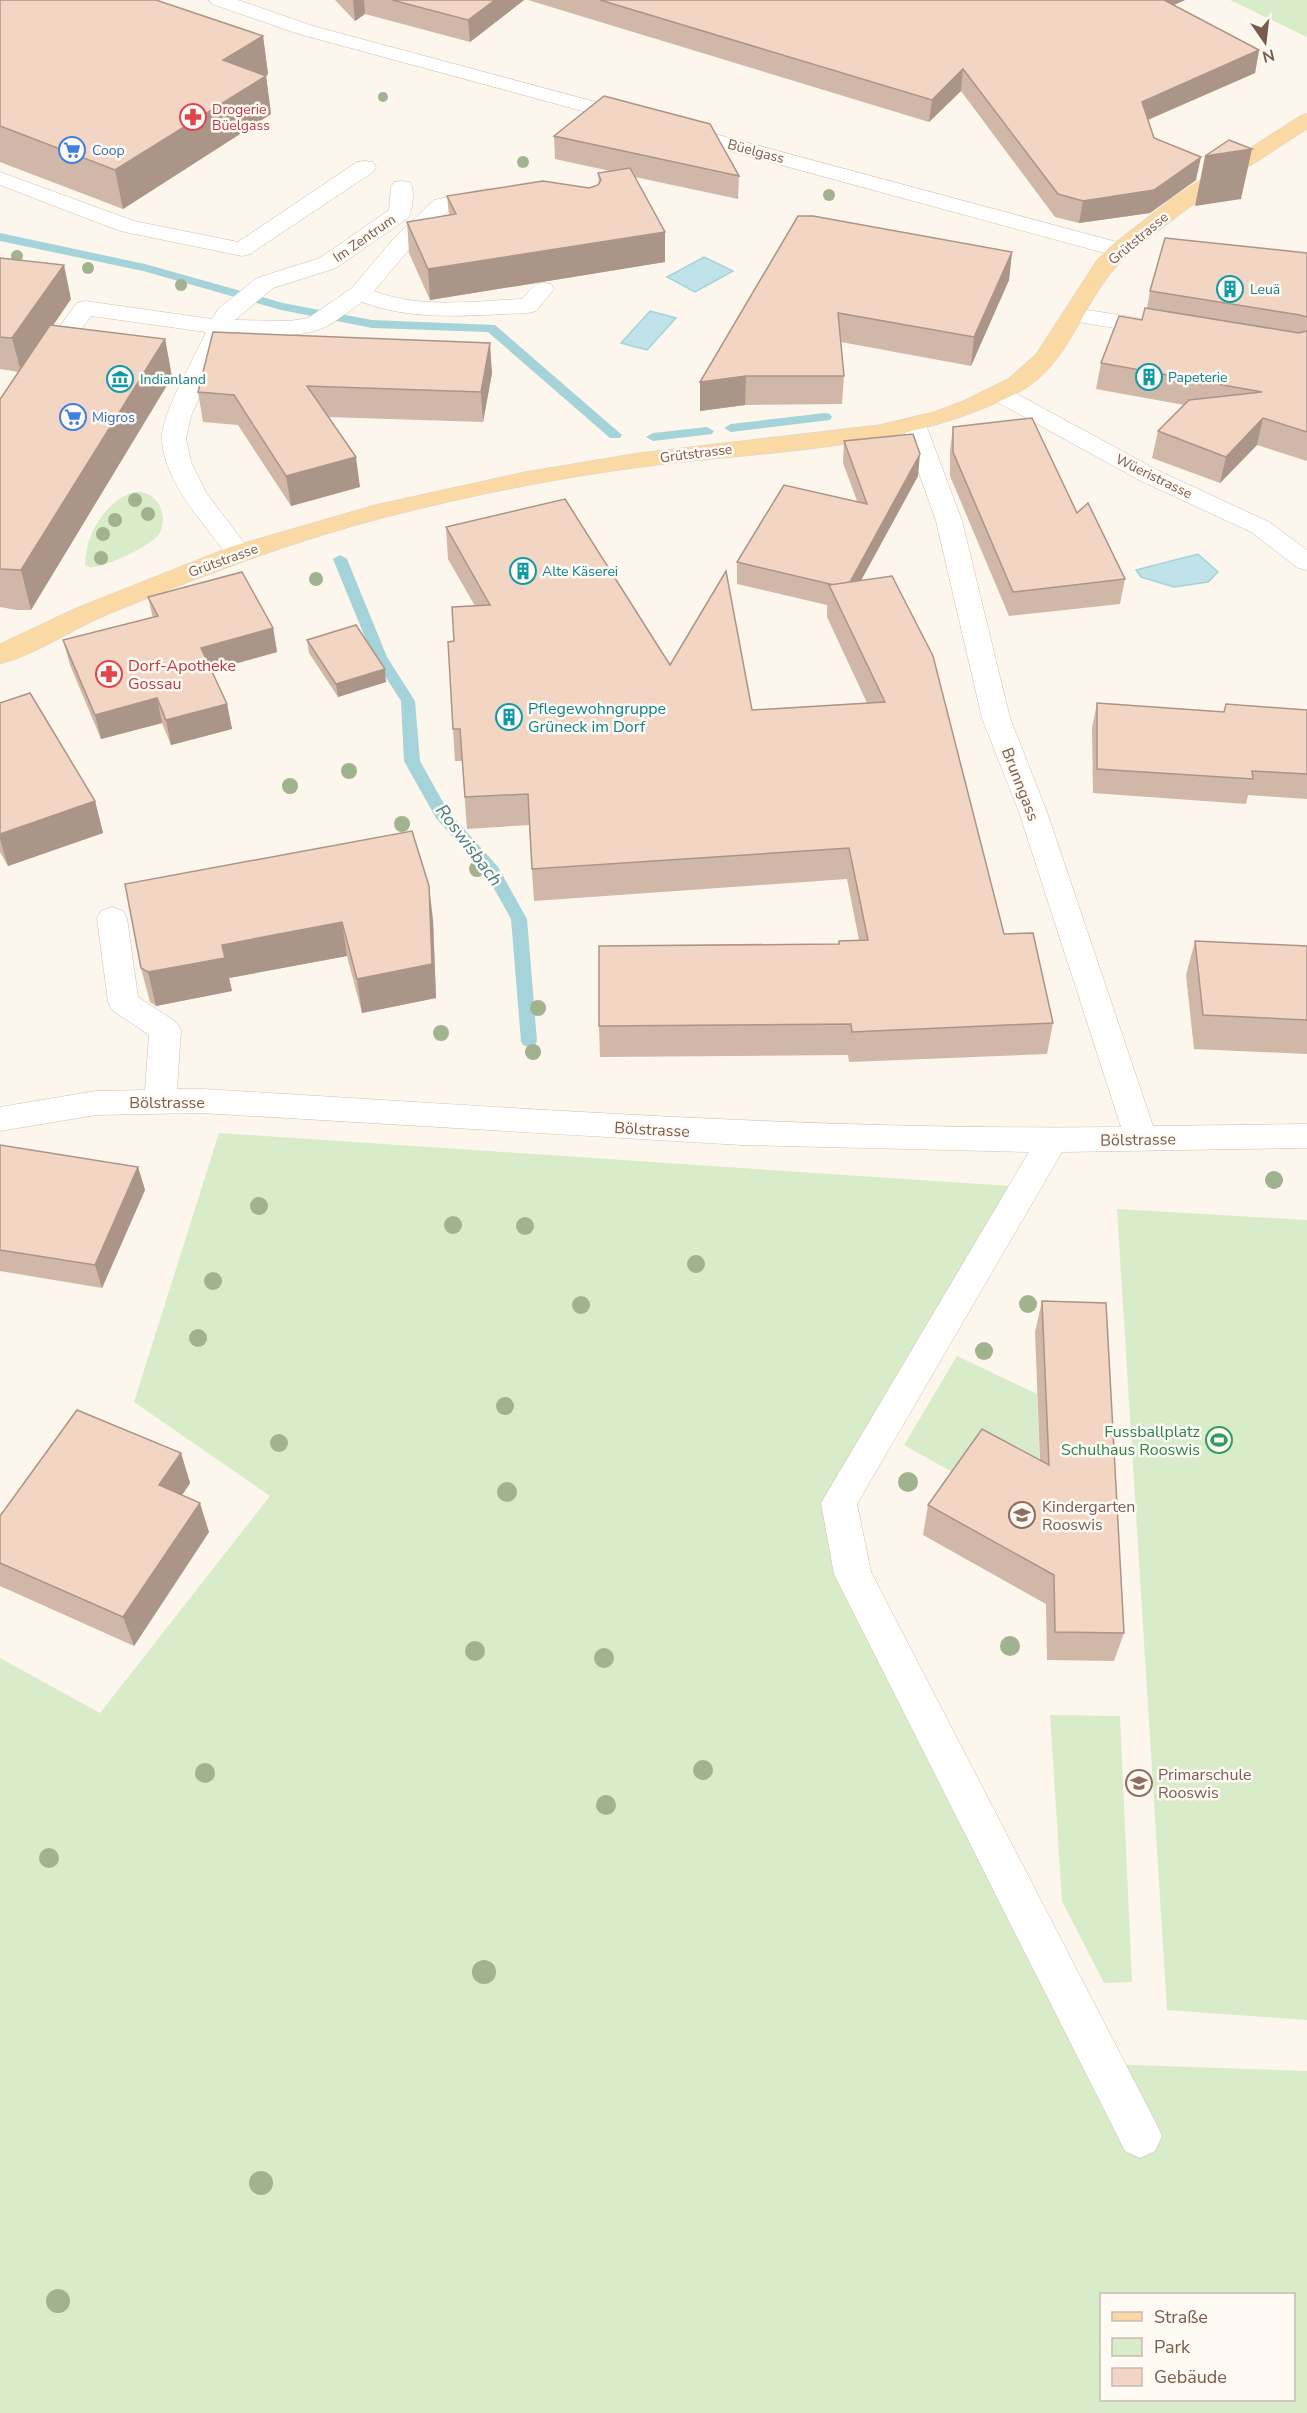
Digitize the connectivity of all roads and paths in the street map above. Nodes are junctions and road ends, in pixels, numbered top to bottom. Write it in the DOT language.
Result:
graph roads {
  1 [pos="219,0"];
  2 [pos="1307,120"];
  3 [pos="366,167"];
  4 [pos="0,178"];
  5 [pos="402,187"];
  6 [pos="509,198"];
  7 [pos="1120,250"];
  8 [pos="543,289"];
  9 [pos="352,299"];
  10 [pos="1075,315"];
  11 [pos="223,321"];
  12 [pos="1178,331"];
  13 [pos="998,393"];
  14 [pos="914,425"];
  15 [pos="0,431"];
  16 [pos="239,553"];
  17 [pos="1307,562"];
  18 [pos="0,655"];
  19 [pos="112,918"];
  20 [pos="160,1101"];
  21 [pos="0,1119"];
  22 [pos="1307,1136"];
  23 [pos="1141,1139"];
  24 [pos="1053,1140"];
  25 [pos="1140,2136"];
  1 -- 7 [label="street, Büelgass"];
  2 -- 7 [label="main road, Grütstrasse"];
  3 -- 4 [label="street"];
  5 -- 11 [label="street, Im Zentrum"];
  6 -- 9 [label="street"];
  7 -- 10 [label="main road, Grütstrasse"];
  8 -- 9 [label="street"];
  9 -- 11 [label="street"];
  10 -- 12 [label="street"];
  10 -- 13 [label="main road, Grütstrasse"];
  11 -- 15 [label="street"];
  11 -- 16 [label="street, Im Zentrum"];
  13 -- 14 [label="main road, Grütstrasse"];
  13 -- 17 [label="street, Wüeristrasse"];
  14 -- 16 [label="main road, Grütstrasse"];
  14 -- 23 [label="street, Brunngass"];
  16 -- 18 [label="main road, Grütstrasse"];
  19 -- 20 [label="street"];
  20 -- 21 [label="street, Bölstrasse"];
  20 -- 24 [label="street, Bölstrasse"];
  22 -- 23 [label="street, Bölstrasse"];
  23 -- 24 [label="street, Bölstrasse"];
  24 -- 25 [label="street"];
}
